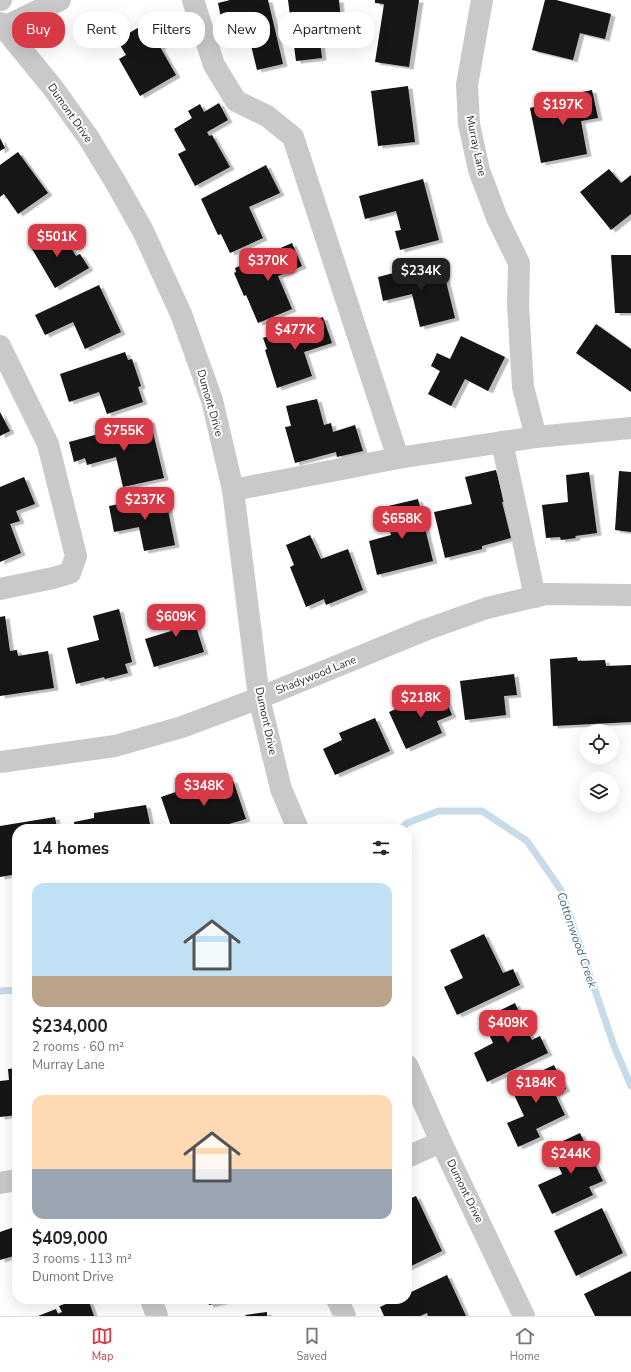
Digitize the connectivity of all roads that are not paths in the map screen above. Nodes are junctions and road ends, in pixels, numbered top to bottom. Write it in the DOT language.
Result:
graph roads {
  1 [pos="60,0"];
  2 [pos="193,0"];
  3 [pos="482,0"];
  4 [pos="1,27"];
  5 [pos="0,346"];
  6 [pos="631,428"];
  7 [pos="536,437"];
  8 [pos="502,442"];
  9 [pos="398,458"];
  10 [pos="233,490"];
  11 [pos="0,589"];
  12 [pos="631,595"];
  13 [pos="535,597"];
  14 [pos="259,698"];
  15 [pos="0,762"];
  16 [pos="296,824"];
  17 [pos="412,1076"];
  18 [pos="442,1142"];
  19 [pos="412,1155"];
  20 [pos="12,1181"];
  21 [pos="0,1183"];
  22 [pos="153,1304"];
  23 [pos="339,1304"];
  24 [pos="157,1316"];
  25 [pos="345,1316"];
  26 [pos="524,1316"];
  1 -- 4 [label="street"];
  2 -- 9 [label="street"];
  3 -- 7 [label="street, Murray Lane"];
  4 -- 10 [label="street, Dumont Drive"];
  5 -- 11 [label="street"];
  6 -- 7 [label="street"];
  7 -- 8 [label="street"];
  8 -- 9 [label="street"];
  8 -- 13 [label="street"];
  9 -- 10 [label="street"];
  10 -- 14 [label="street, Dumont Drive"];
  12 -- 13 [label="street, Shadywood Lane"];
  13 -- 14 [label="street, Shadywood Lane"];
  14 -- 15 [label="street, Shadywood Lane"];
  14 -- 16 [label="street, Dumont Drive"];
  17 -- 18 [label="street, Dumont Drive"];
  18 -- 19 [label="street"];
  18 -- 26 [label="street, Dumont Drive"];
  20 -- 21 [label="street"];
  22 -- 24 [label="street"];
  23 -- 25 [label="street"];
}
